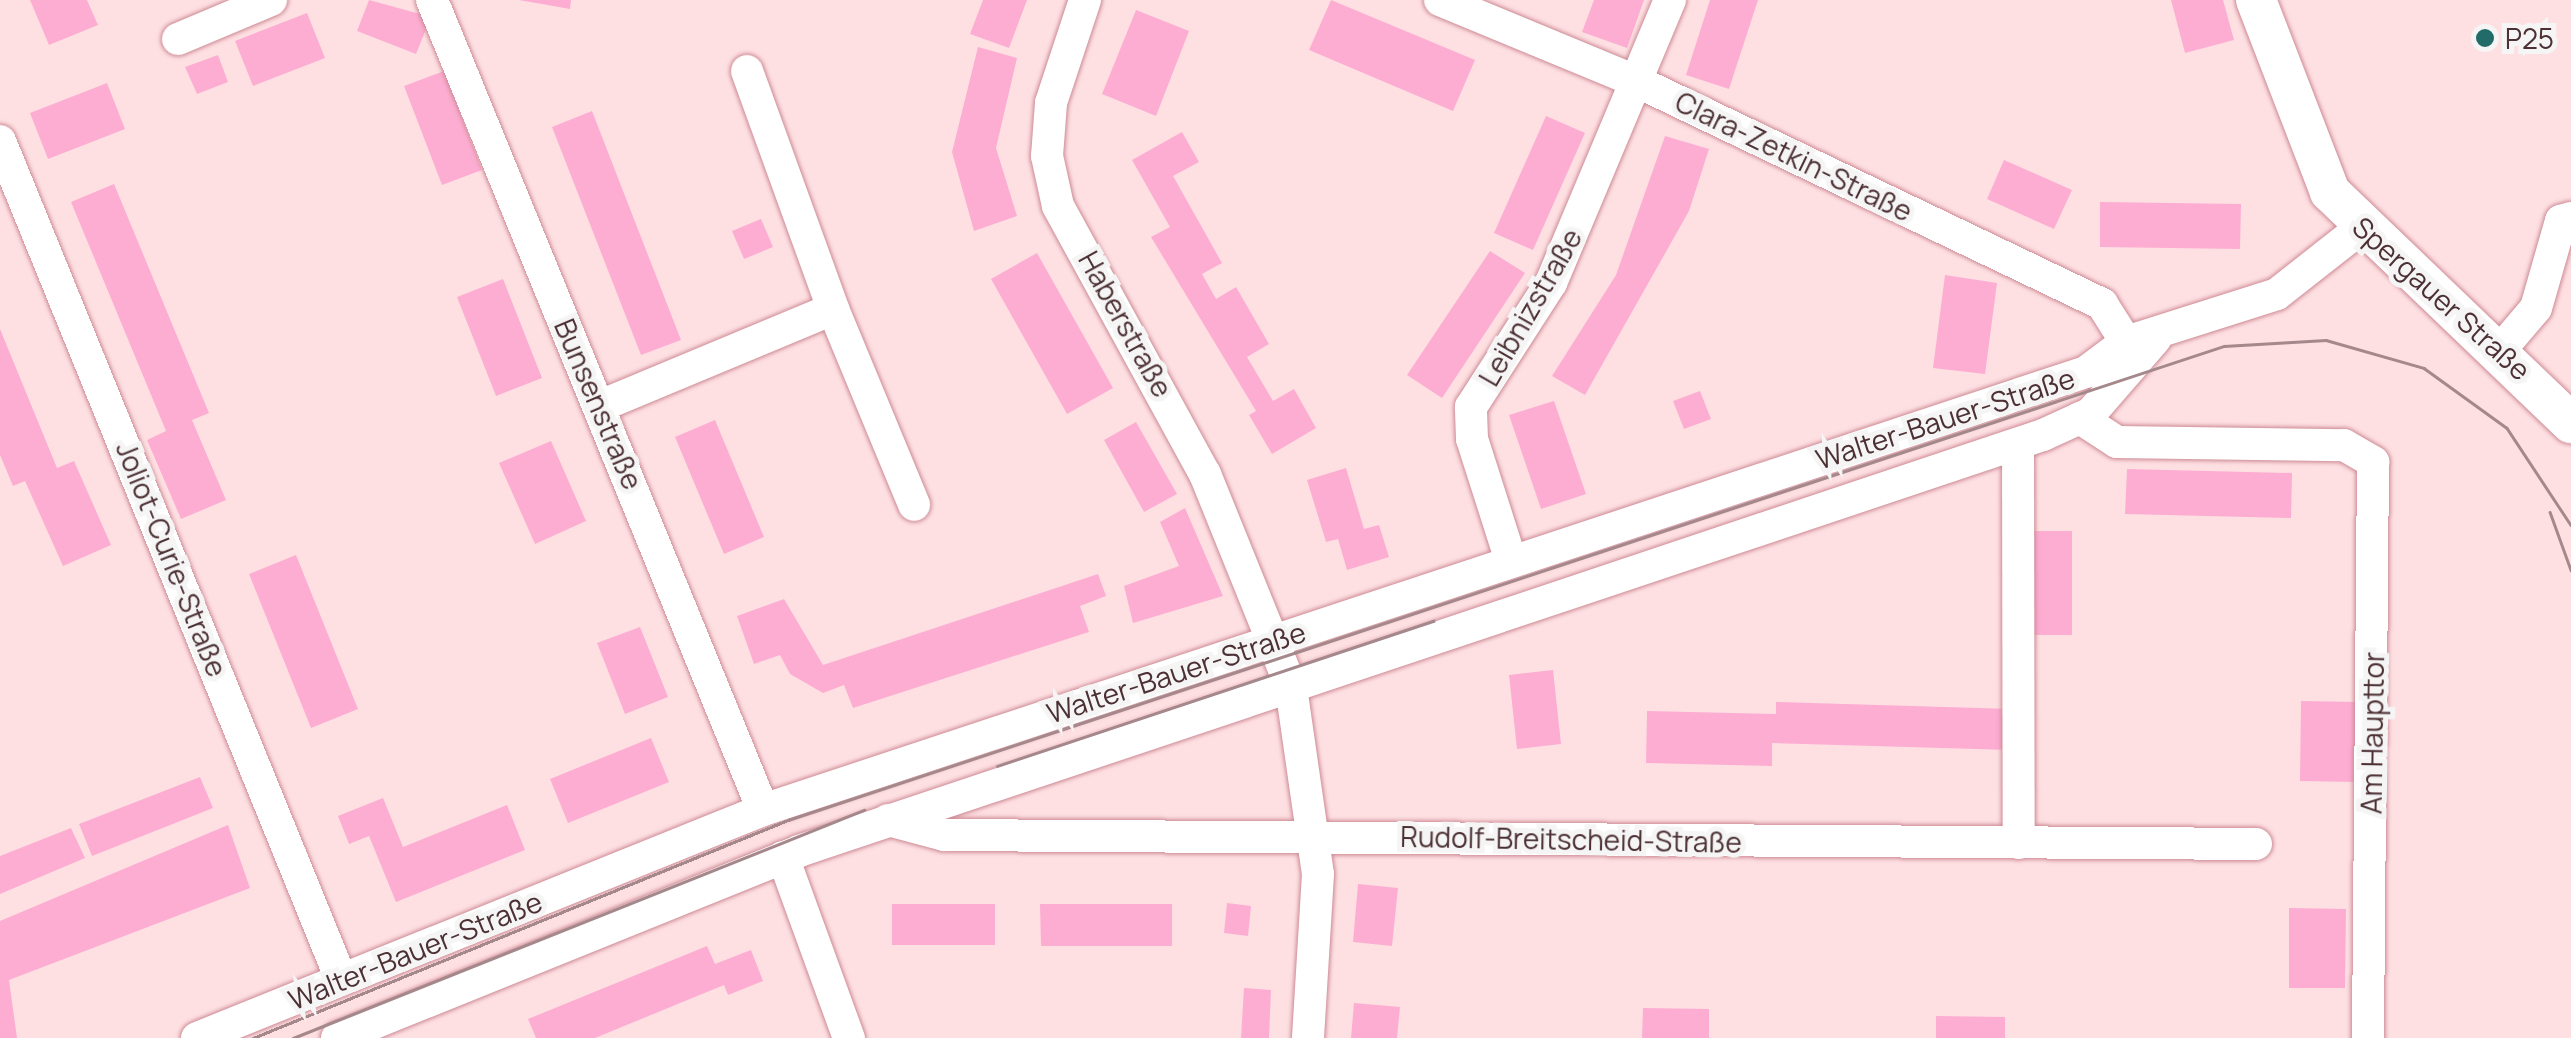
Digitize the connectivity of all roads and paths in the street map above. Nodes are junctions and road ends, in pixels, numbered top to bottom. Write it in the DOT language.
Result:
graph roads {
  1 [pos="271,0"];
  2 [pos="432,0"];
  3 [pos="1085,0"];
  4 [pos="1440,0"];
  5 [pos="1670,0"];
  6 [pos="2256,0"];
  7 [pos="178,39"];
  8 [pos="747,71"];
  9 [pos="1636,80"];
  10 [pos="0,141"];
  11 [pos="2571,218"];
  12 [pos="2360,228"];
  13 [pos="2563,267"];
  14 [pos="832,309"];
  15 [pos="2162,333"];
  16 [pos="2126,342"];
  17 [pos="2502,348"];
  18 [pos="600,406"];
  19 [pos="2080,418"];
  20 [pos="2571,423"];
  21 [pos="2018,444"];
  22 [pos="2344,445"];
  23 [pos="914,505"];
  24 [pos="1512,562"];
  25 [pos="1275,639"];
  26 [pos="1290,688"];
  27 [pos="763,810"];
  28 [pos="888,820"];
  29 [pos="1316,837"];
  30 [pos="2018,843"];
  31 [pos="2256,844"];
  32 [pos="783,857"];
  33 [pos="341,979"];
  34 [pos="354,1035"];
  35 [pos="197,1038"];
  36 [pos="849,1038"];
  37 [pos="1308,1038"];
  38 [pos="2368,1038"];
  1 -- 7 [label="street"];
  2 -- 18 [label="street, Bunsenstraße"];
  3 -- 25 [label="street, Haberstraße"];
  4 -- 9 [label="street, Clara-Zetkin-Straße"];
  5 -- 9 [label="street, Leibnizstraße"];
  6 -- 12 [label="main road, Spergauer Straße"];
  8 -- 14 [label="street"];
  9 -- 16 [label="street, Clara-Zetkin-Straße"];
  9 -- 24 [label="street, Leibnizstraße"];
  10 -- 33 [label="street, Joliot-Curie-Straße"];
  11 -- 13 [label="street"];
  12 -- 15 [label="street, Walter-Bauer-Straße"];
  12 -- 17 [label="main road, Spergauer Straße"];
  13 -- 17 [label="street"];
  14 -- 18 [label="street"];
  14 -- 23 [label="street"];
  15 -- 16 [label="street, Walter-Bauer-Straße"];
  15 -- 19 [label="street, Walter-Bauer-Straße"];
  16 -- 24 [label="street, Walter-Bauer-Straße"];
  17 -- 20 [label="main road, Spergauer Straße"];
  18 -- 27 [label="street, Bunsenstraße"];
  19 -- 21 [label="street, Walter-Bauer-Straße"];
  19 -- 22 [label="street, Walter-Bauer-Straße"];
  21 -- 26 [label="street, Walter-Bauer-Straße"];
  21 -- 30 [label="street"];
  22 -- 38 [label="street, Am Haupttor"];
  24 -- 25 [label="street, Walter-Bauer-Straße"];
  25 -- 26 [label="street, Haberstraße"];
  25 -- 27 [label="street, Walter-Bauer-Straße"];
  26 -- 28 [label="street, Walter-Bauer-Straße"];
  26 -- 29 [label="street, Haberstraße"];
  27 -- 33 [label="street, Walter-Bauer-Straße"];
  28 -- 29 [label="street, Rudolf-Breitscheid-Straße"];
  28 -- 32 [label="street, Walter-Bauer-Straße"];
  29 -- 30 [label="street, Rudolf-Breitscheid-Straße"];
  29 -- 37 [label="street, Haberstraße"];
  30 -- 31 [label="street, Rudolf-Breitscheid-Straße"];
  32 -- 34 [label="street, Walter-Bauer-Straße"];
  32 -- 36 [label="street"];
  33 -- 35 [label="street, Walter-Bauer-Straße"];
}
